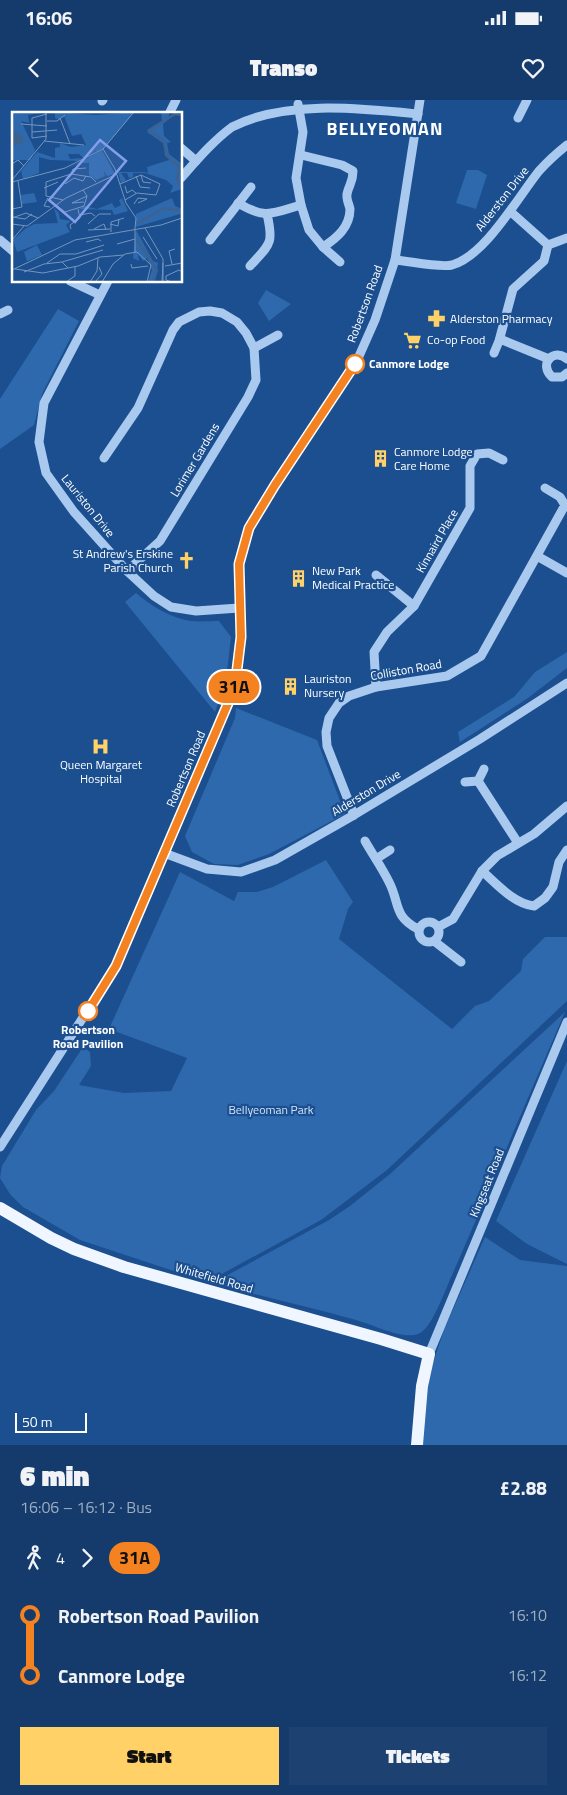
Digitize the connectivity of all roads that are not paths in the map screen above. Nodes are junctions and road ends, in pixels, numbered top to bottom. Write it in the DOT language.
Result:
graph roads {
  1 [pos="176,100"];
  2 [pos="420,100"];
  3 [pos="527,100"];
  4 [pos="298,104"];
  5 [pos="170,112"];
  6 [pos="418,114"];
  7 [pos="518,118"];
  8 [pos="567,145"];
  9 [pos="182,149"];
  10 [pos="301,155"];
  11 [pos="196,161"];
  12 [pos="182,177"];
  13 [pos="251,187"];
  14 [pos="238,203"];
  15 [pos="302,204"];
  16 [pos="511,212"];
  17 [pos="267,214"];
  18 [pos="567,238"];
  19 [pos="210,240"];
  20 [pos="1,242"];
  21 [pos="548,246"];
  22 [pos="323,247"];
  23 [pos="12,250"];
  24 [pos="395,260"];
  25 [pos="340,262"];
  26 [pos="250,266"];
  27 [pos="72,282"];
  28 [pos="107,282"];
  29 [pos="100,296"];
  30 [pos="278,335"];
  31 [pos="500,339"];
  32 [pos="254,348"];
  33 [pos="494,353"];
  34 [pos="549,359"];
  35 [pos="567,359"];
  36 [pos="567,373"];
  37 [pos="104,458"];
  38 [pos="503,460"];
  39 [pos="545,488"];
  40 [pos="537,556"];
  41 [pos="126,571"];
  42 [pos="567,573"];
  43 [pos="376,575"];
  44 [pos="414,606"];
  45 [pos="239,608"];
  46 [pos="567,683"];
  47 [pos="376,687"];
  48 [pos="484,769"];
  49 [pos="478,781"];
  50 [pos="465,782"];
  51 [pos="565,812"];
  52 [pos="354,815"];
  53 [pos="365,841"];
  54 [pos="518,843"];
  55 [pos="390,850"];
  56 [pos="567,850"];
  57 [pos="164,853"];
  58 [pos="376,859"];
  59 [pos="482,871"];
  60 [pos="438,927"];
  61 [pos="418,930"];
  62 [pos="434,941"];
  63 [pos="461,962"];
  64 [pos="567,1022"];
  65 [pos="0,1147"];
  66 [pos="0,1208"];
  67 [pos="429,1354"];
  68 [pos="417,1445"];
  1 -- 5 [label="street"];
  2 -- 6 [label="street, Robertson Road"];
  3 -- 7 [label="street"];
  4 -- 6 [label="street"];
  4 -- 10 [label="street"];
  4 -- 11 [label="street"];
  6 -- 24 [label="street, Robertson Road"];
  8 -- 16 [label="street, Alderston Drive"];
  9 -- 11 [label="street"];
  10 -- 15 [label="street"];
  10 -- 22 [label="street"];
  11 -- 12 [label="street"];
  13 -- 14 [label="street"];
  14 -- 17 [label="street"];
  14 -- 19 [label="street"];
  15 -- 17 [label="street"];
  15 -- 22 [label="street"];
  16 -- 21 [label="street"];
  16 -- 24 [label="street, Alderston Drive"];
  17 -- 26 [label="street"];
  18 -- 21 [label="street"];
  20 -- 23 [label="street"];
  21 -- 31 [label="street"];
  22 -- 25 [label="street"];
  24 -- 45 [label="street, Robertson Road"];
  27 -- 29 [label="street"];
  28 -- 29 [label="street, Lauriston Drive"];
  29 -- 41 [label="street, Lauriston Drive"];
  30 -- 32 [label="street"];
  31 -- 33 [label="street"];
  31 -- 34 [label="street"];
  32 -- 37 [label="street, Lorimer Gardens"];
  32 -- 41 [label="street, Lorimer Gardens"];
  34 -- 35 [label="street"];
  34 -- 36 [label="street"];
  38 -- 44 [label="street, Kinnaird Place"];
  39 -- 40 [label="street, Colliston Road"];
  40 -- 42 [label="street"];
  40 -- 47 [label="street, Colliston Road"];
  41 -- 45 [label="street, Lauriston Drive"];
  43 -- 44 [label="street"];
  44 -- 47 [label="street, Kinnaird Place"];
  45 -- 57 [label="street, Robertson Road"];
  46 -- 52 [label="street, Alderston Drive"];
  47 -- 52 [label="street, Colliston Road"];
  48 -- 49 [label="street"];
  49 -- 50 [label="street"];
  49 -- 54 [label="street"];
  51 -- 54 [label="street"];
  52 -- 57 [label="street, Alderston Drive"];
  53 -- 58 [label="street"];
  54 -- 59 [label="street"];
  55 -- 58 [label="street"];
  56 -- 59 [label="street"];
  57 -- 65 [label="street, Robertson Road"];
  58 -- 61 [label="street"];
  59 -- 60 [label="street"];
  60 -- 61 [label="street"];
  60 -- 62 [label="street"];
  61 -- 62 [label="street"];
  62 -- 63 [label="street"];
  64 -- 67 [label="street, Kingseat Road"];
  66 -- 67 [label="main road, Whitefield Road"];
  67 -- 68 [label="main road"];
}
